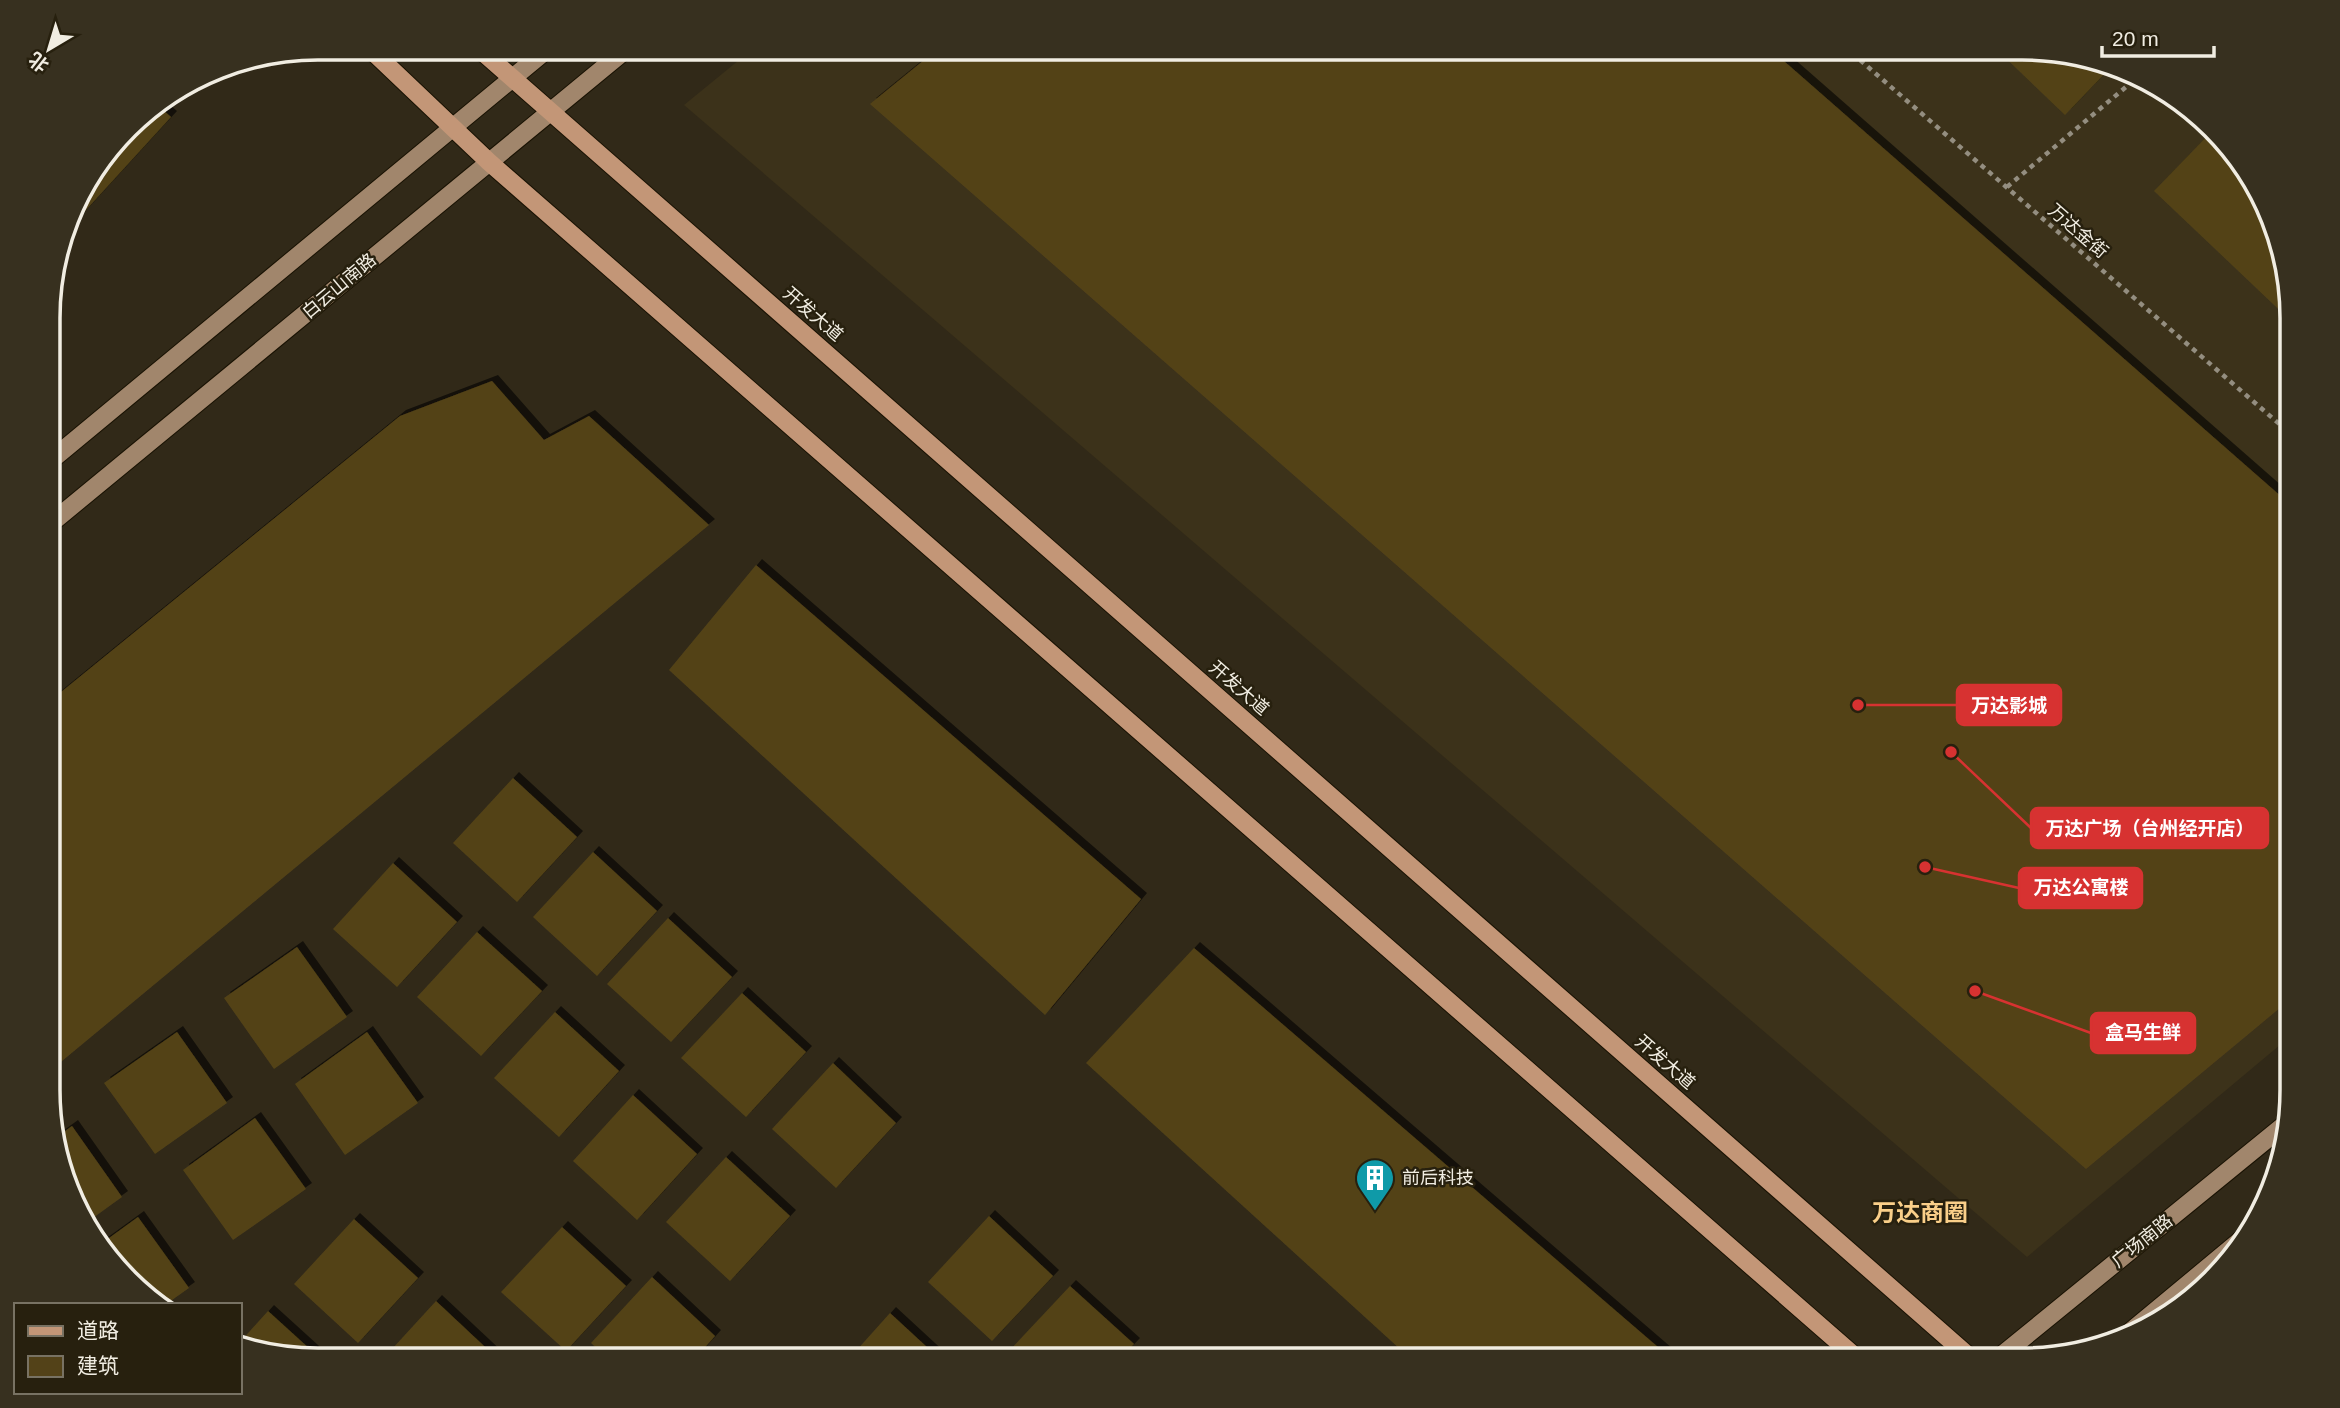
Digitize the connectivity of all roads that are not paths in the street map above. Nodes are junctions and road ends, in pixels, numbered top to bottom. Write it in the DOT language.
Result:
graph roads {
  1 [pos="382,60"];
  2 [pos="492,60"];
  3 [pos="535,60"];
  4 [pos="613,60"];
  5 [pos="513,79"];
  6 [pos="550,111"];
  7 [pos="454,128"];
  8 [pos="489,162"];
  9 [pos="60,453"];
  10 [pos="60,516"];
  11 [pos="2277,1131"];
  12 [pos="2219,1258"];
  13 [pos="2152,1314"];
  14 [pos="1845,1348"];
  15 [pos="1959,1348"];
  16 [pos="2011,1348"];
  1 -- 7 [label="main road"];
  2 -- 5 [label="main road, 开发大道"];
  3 -- 5 [label="main road"];
  4 -- 6 [label="main road, 白云山南路"];
  5 -- 6 [label="main road, 开发大道"];
  5 -- 7 [label="main road"];
  6 -- 8 [label="main road, 白云山南路"];
  6 -- 15 [label="main road, 开发大道"];
  7 -- 8 [label="main road"];
  7 -- 9 [label="main road"];
  8 -- 10 [label="main road, 白云山南路"];
  8 -- 14 [label="main road"];
  11 -- 16 [label="main road, 广场南路"];
  12 -- 13 [label="main road"];
}
